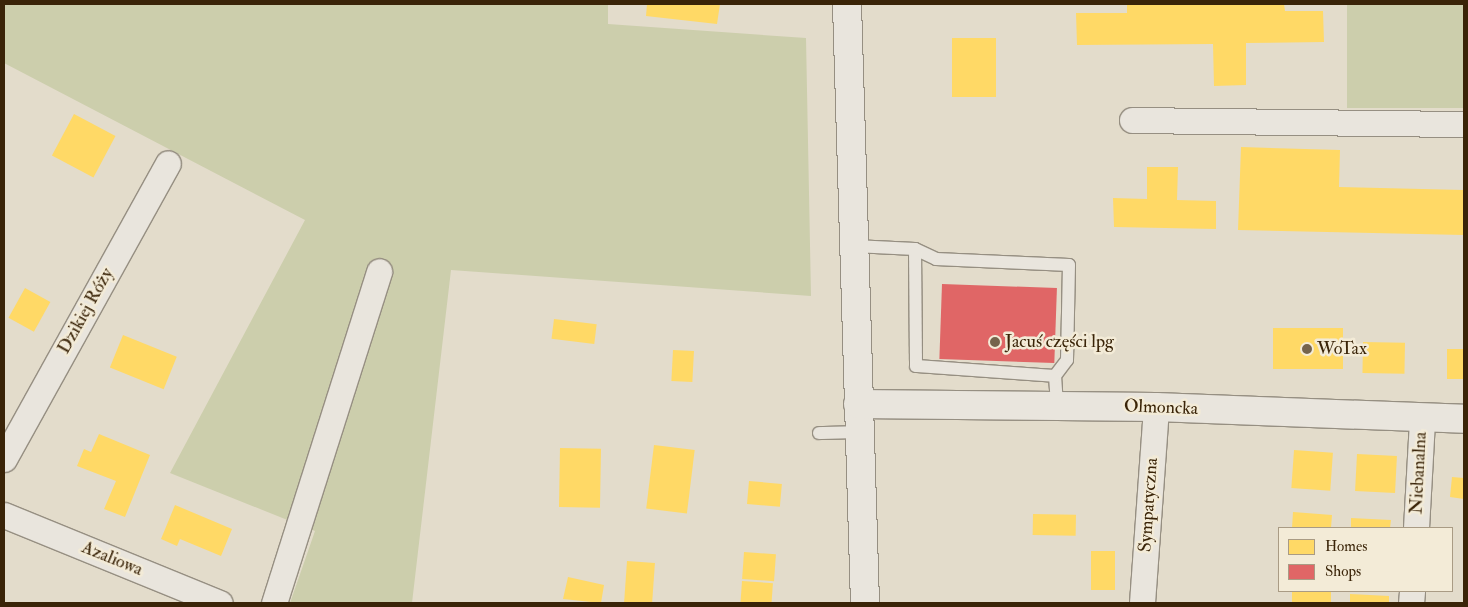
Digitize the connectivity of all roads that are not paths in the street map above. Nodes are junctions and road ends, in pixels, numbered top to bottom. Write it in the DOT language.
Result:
graph roads {
  1 [pos="847,4"];
  2 [pos="1132,120"];
  3 [pos="1464,124"];
  4 [pos="168,163"];
  5 [pos="854,246"];
  6 [pos="915,250"];
  7 [pos="379,271"];
  8 [pos="1055,376"];
  9 [pos="858,404"];
  10 [pos="1057,406"];
  11 [pos="1156,407"];
  12 [pos="1422,419"];
  13 [pos="1464,419"];
  14 [pos="860,432"];
  15 [pos="820,433"];
  16 [pos="4,459"];
  17 [pos="4,515"];
  18 [pos="1416,527"];
  19 [pos="220,603"];
  20 [pos="274,603"];
  21 [pos="865,603"];
  22 [pos="1142,603"];
  1 -- 5 [label="street"];
  2 -- 3 [label="street"];
  4 -- 16 [label="street, Dzikiej Róży"];
  5 -- 6 [label="lane"];
  5 -- 9 [label="street"];
  6 -- 8 [label="lane"];
  6 -- 8 [label="lane"];
  7 -- 20 [label="street"];
  8 -- 10 [label="lane"];
  9 -- 10 [label="street, Olmoncka"];
  9 -- 14 [label="street"];
  10 -- 11 [label="street, Olmoncka"];
  11 -- 12 [label="street, Olmoncka"];
  11 -- 22 [label="street, Sympatyczna"];
  12 -- 13 [label="street, Olmoncka"];
  12 -- 18 [label="street, Niebanalna"];
  14 -- 15 [label="lane"];
  14 -- 21 [label="street"];
  17 -- 19 [label="street, Azaliowa"];
}
